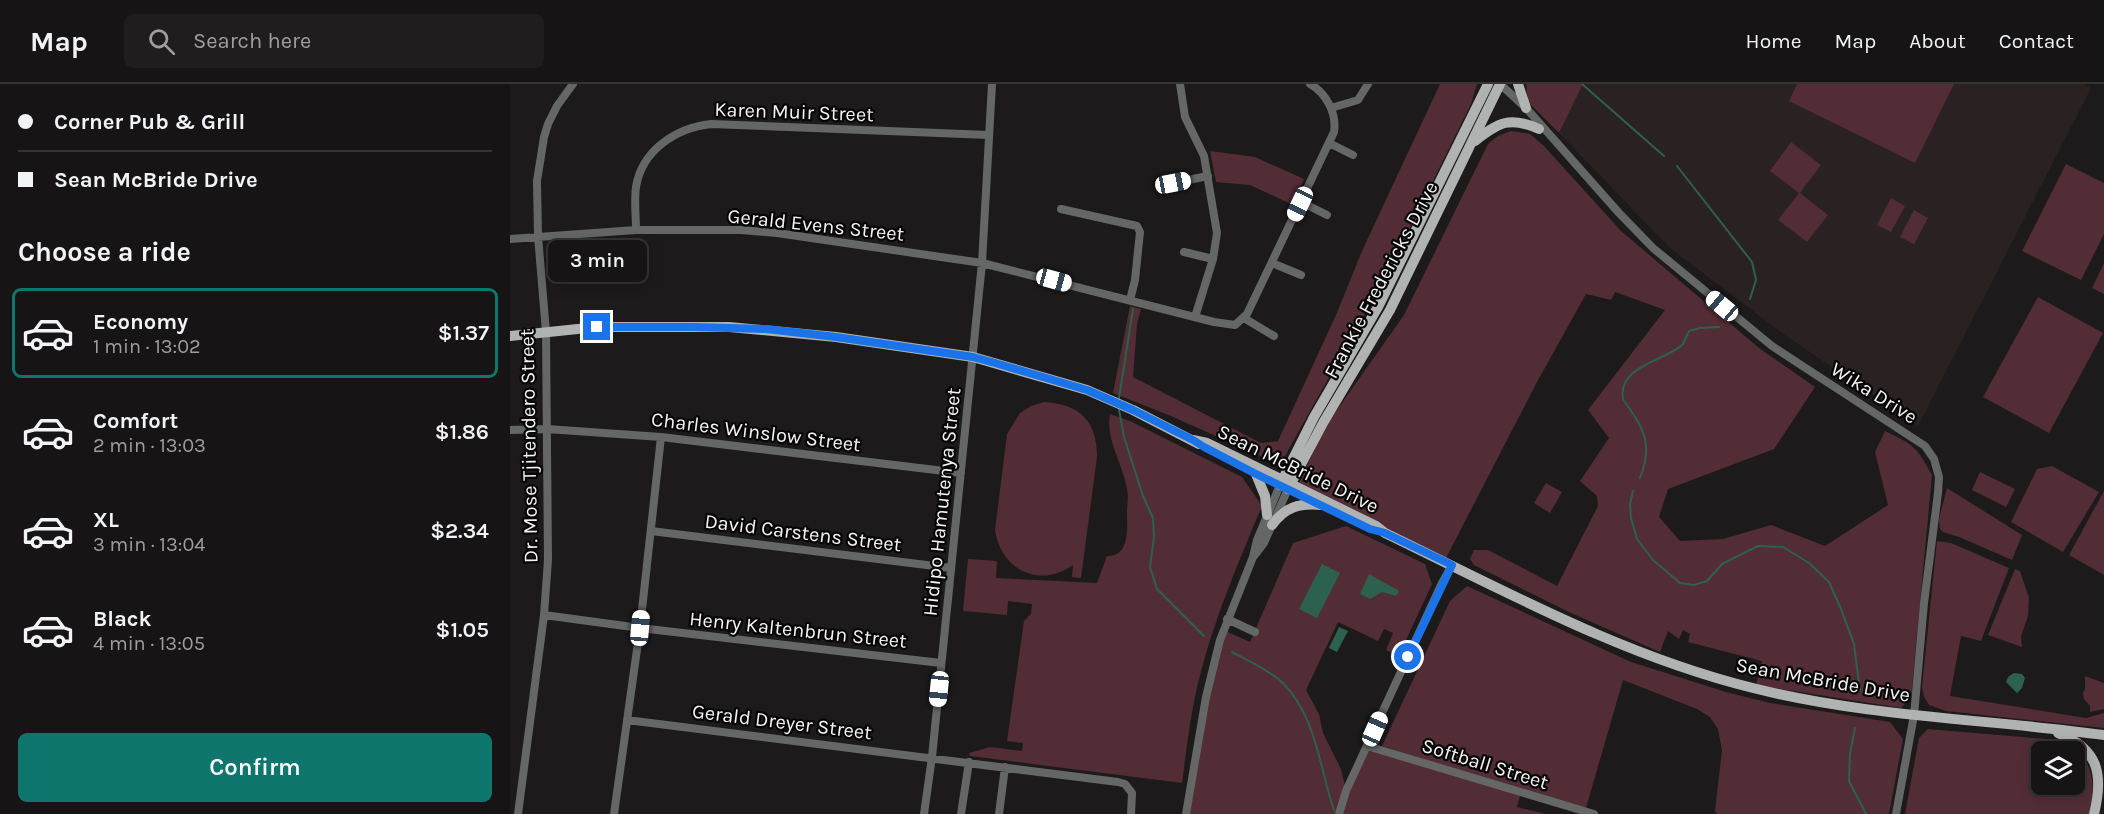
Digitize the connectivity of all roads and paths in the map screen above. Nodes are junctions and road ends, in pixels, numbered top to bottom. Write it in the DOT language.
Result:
graph roads {
  1 [pos="573,84"];
  2 [pos="992,84"];
  3 [pos="1180,84"];
  4 [pos="1310,84"];
  5 [pos="1368,84"];
  6 [pos="1518,84"];
  7 [pos="1496,85"];
  8 [pos="1331,108"];
  9 [pos="1526,108"];
  10 [pos="1539,129"];
  11 [pos="989,135"];
  12 [pos="1329,143"];
  13 [pos="1472,144"];
  14 [pos="1353,155"];
  15 [pos="1208,176"];
  16 [pos="1173,183"];
  17 [pos="1598,190"];
  18 [pos="1301,202"];
  19 [pos="1061,209"];
  20 [pos="1327,215"];
  21 [pos="636,231"];
  22 [pos="538,236"];
  23 [pos="510,239"];
  24 [pos="1184,252"];
  25 [pos="1213,259"];
  26 [pos="982,263"];
  27 [pos="1272,263"];
  28 [pos="1301,275"];
  29 [pos="1130,300"];
  30 [pos="1195,317"];
  31 [pos="1244,318"];
  32 [pos="546,332"];
  33 [pos="510,336"];
  34 [pos="1274,336"];
  35 [pos="973,357"];
  36 [pos="547,429"];
  37 [pos="510,430"];
  38 [pos="661,437"];
  39 [pos="1193,440"];
  40 [pos="961,473"];
  41 [pos="1256,474"];
  42 [pos="1286,485"];
  43 [pos="1321,505"];
  44 [pos="1269,520"];
  45 [pos="651,531"];
  46 [pos="1385,533"];
  47 [pos="1452,565"];
  48 [pos="951,568"];
  49 [pos="544,615"];
  50 [pos="1227,619"];
  51 [pos="640,628"];
  52 [pos="1255,632"];
  53 [pos="941,663"];
  54 [pos="1914,715"];
  55 [pos="627,720"];
  56 [pos="2045,728"];
  57 [pos="2101,734"];
  58 [pos="1367,746"];
  59 [pos="932,757"];
  60 [pos="969,762"];
  61 [pos="1005,767"];
  62 [pos="2104,799"];
  63 [pos="518,814"];
  64 [pos="614,814"];
  65 [pos="924,814"];
  66 [pos="961,814"];
  67 [pos="999,814"];
  68 [pos="1131,814"];
  69 [pos="1186,814"];
  70 [pos="1339,814"];
  71 [pos="1594,814"];
  72 [pos="1896,814"];
  73 [pos="2096,814"];
  1 -- 22 [label="street, Dr. Mose Tjitendero Street"];
  2 -- 11 [label="street, Hidipo Hamutenya Street"];
  3 -- 15 [label="street"];
  4 -- 8 [label="street"];
  5 -- 8 [label="street"];
  6 -- 9 [label="main road"];
  7 -- 9 [label="street, Wika Drive"];
  7 -- 10 [label="street, Wika Drive"];
  7 -- 13 [label="main road, Frankie Fredericks Drive"];
  7 -- 42 [label="main road, Frankie Fredericks Drive"];
  8 -- 12 [label="street"];
  9 -- 17 [label="street, Wika Drive"];
  10 -- 13 [label="main road"];
  10 -- 17 [label="street, Wika Drive"];
  11 -- 21 [label="street, Karen Muir Street"];
  11 -- 26 [label="street, Hidipo Hamutenya Street"];
  12 -- 14 [label="street"];
  12 -- 18 [label="street"];
  13 -- 42 [label="main road, Frankie Fredericks Drive"];
  15 -- 16 [label="street"];
  15 -- 25 [label="street"];
  17 -- 54 [label="street, Wika Drive"];
  18 -- 20 [label="street"];
  18 -- 27 [label="street"];
  19 -- 29 [label="street"];
  21 -- 22 [label="street, Gerald Evens Street"];
  21 -- 26 [label="street, Gerald Evens Street"];
  22 -- 23 [label="street, Gerald Evens Street"];
  22 -- 32 [label="street, Dr. Mose Tjitendero Street"];
  24 -- 25 [label="street"];
  25 -- 30 [label="street"];
  26 -- 29 [label="street, Gerald Evens Street"];
  26 -- 35 [label="street, Hidipo Hamutenya Street"];
  27 -- 28 [label="street"];
  27 -- 31 [label="street"];
  29 -- 30 [label="street, Gerald Evens Street"];
  30 -- 31 [label="street, Gerald Evens Street"];
  31 -- 34 [label="street"];
  32 -- 33 [label="main road, Sean McBride Drive"];
  32 -- 35 [label="main road, Sean McBride Drive"];
  32 -- 36 [label="street, Dr. Mose Tjitendero Street"];
  35 -- 39 [label="main road, Sean McBride Drive"];
  35 -- 40 [label="street, Hidipo Hamutenya Street"];
  36 -- 37 [label="street, Charles Winslow Street"];
  36 -- 38 [label="street, Charles Winslow Street"];
  36 -- 49 [label="street, Dr. Mose Tjitendero Street"];
  38 -- 40 [label="street, Charles Winslow Street"];
  38 -- 45 [label="street"];
  39 -- 41 [label="main road, Sean McBride Drive"];
  39 -- 42 [label="main road, Sean McBride Drive"];
  40 -- 48 [label="street, Hidipo Hamutenya Street"];
  41 -- 42 [label="main road, Sean McBride Drive"];
  41 -- 44 [label="main road"];
  42 -- 43 [label="main road, Sean McBride Drive"];
  42 -- 44 [label="street"];
  42 -- 46 [label="main road, Sean McBride Drive"];
  43 -- 44 [label="main road"];
  43 -- 46 [label="main road, Sean McBride Drive"];
  44 -- 50 [label="street"];
  45 -- 48 [label="street, David Carstens Street"];
  45 -- 51 [label="street"];
  46 -- 47 [label="main road, Sean McBride Drive"];
  47 -- 54 [label="main road, Sean McBride Drive"];
  47 -- 58 [label="street"];
  48 -- 53 [label="street, Hidipo Hamutenya Street"];
  49 -- 51 [label="street, Henry Kaltenbrun Street"];
  49 -- 63 [label="street, Dr. Mose Tjitendero Street"];
  50 -- 52 [label="street"];
  50 -- 69 [label="street"];
  51 -- 53 [label="street, Henry Kaltenbrun Street"];
  51 -- 55 [label="street"];
  53 -- 59 [label="street, Hidipo Hamutenya Street"];
  54 -- 56 [label="main road, Sean McBride Drive"];
  54 -- 72 [label="street, Wika Drive"];
  55 -- 59 [label="street, Gerald Dreyer Street"];
  55 -- 64 [label="street"];
  56 -- 57 [label="main road, Sean McBride Drive"];
  56 -- 73 [label="main road"];
  58 -- 70 [label="street"];
  58 -- 71 [label="street, Softball Street"];
  59 -- 60 [label="street, Gerald Dreyer Street"];
  59 -- 65 [label="street, Hidipo Hamutenya Street"];
  60 -- 61 [label="street, Gerald Dreyer Street"];
  60 -- 66 [label="street"];
  61 -- 67 [label="street"];
  61 -- 68 [label="street, Gerald Dreyer Street"];
  62 -- 73 [label="main road"];
}
